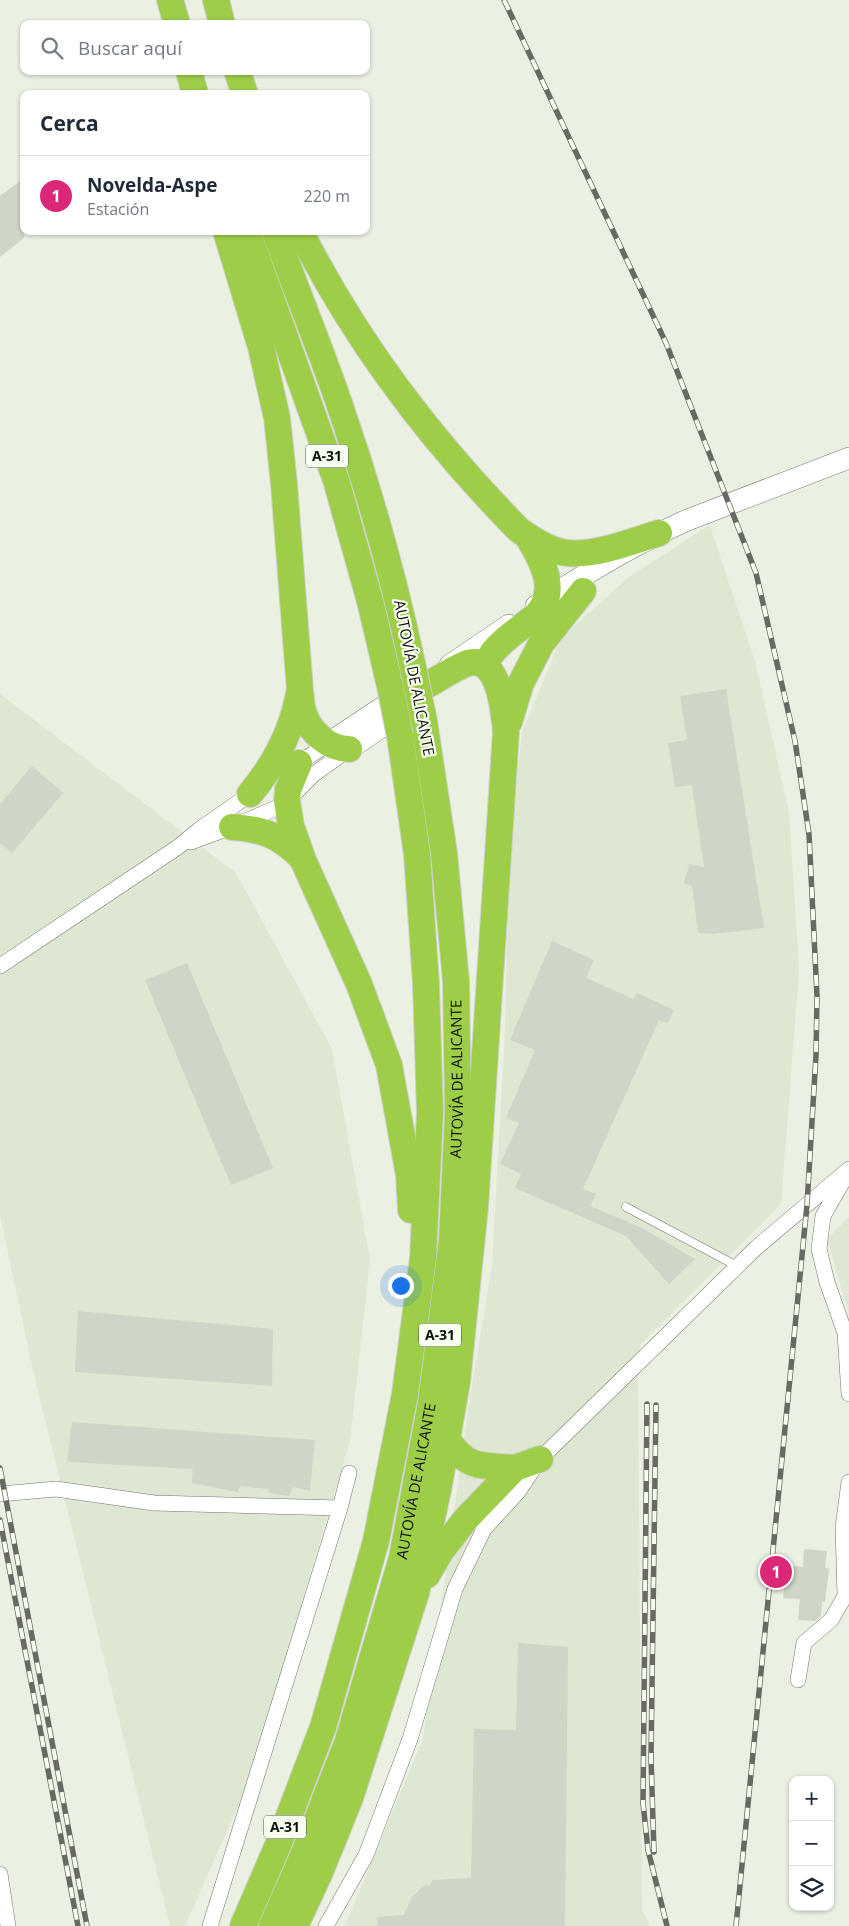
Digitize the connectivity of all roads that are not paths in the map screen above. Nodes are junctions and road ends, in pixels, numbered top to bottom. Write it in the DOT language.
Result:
graph roads {
  1 [pos="170,0"];
  2 [pos="203,0"];
  3 [pos="216,0"];
  4 [pos="176,20"];
  5 [pos="208,20"];
  6 [pos="221,20"];
  7 [pos="190,75"];
  8 [pos="222,75"];
  9 [pos="238,75"];
  10 [pos="194,90"];
  11 [pos="227,90"];
  12 [pos="244,90"];
  13 [pos="227,235"];
  14 [pos="248,235"];
  15 [pos="277,235"];
  16 [pos="302,235"];
  17 [pos="849,458"];
  18 [pos="659,533"];
  19 [pos="528,537"];
  20 [pos="634,547"];
  21 [pos="583,591"];
  22 [pos="546,600"];
  23 [pos="484,658"];
  24 [pos="404,684"];
  25 [pos="300,690"];
  26 [pos="506,732"];
  27 [pos="339,746"];
  28 [pos="299,763"];
  29 [pos="250,794"];
  30 [pos="287,800"];
  31 [pos="232,827"];
  32 [pos="178,847"];
  33 [pos="303,860"];
  34 [pos="0,966"];
  35 [pos="849,1170"];
  36 [pos="626,1206"];
  37 [pos="423,1258"];
  38 [pos="737,1266"];
  39 [pos="849,1394"];
  40 [pos="447,1439"];
  41 [pos="540,1459"];
  42 [pos="514,1468"];
  43 [pos="349,1473"];
  44 [pos="849,1482"];
  45 [pos="0,1494"];
  46 [pos="340,1508"];
  47 [pos="416,1593"];
  48 [pos="847,1596"];
  49 [pos="798,1680"];
  50 [pos="0,1874"];
  51 [pos="8,1926"];
  52 [pos="210,1926"];
  53 [pos="243,1926"];
  54 [pos="272,1926"];
  55 [pos="295,1926"];
  56 [pos="326,1926"];
  1 -- 4 [label="highway"];
  2 -- 5 [label="highway"];
  3 -- 6 [label="highway"];
  7 -- 10 [label="highway"];
  8 -- 11 [label="highway"];
  9 -- 12 [label="highway"];
  13 -- 25 [label="highway"];
  14 -- 24 [label="highway, AUTOVÍA DE ALICANTE / A-31"];
  15 -- 24 [label="highway, AUTOVÍA DE ALICANTE / A-31"];
  16 -- 19 [label="highway"];
  17 -- 18 [label="street"];
  18 -- 19 [label="highway"];
  18 -- 20 [label="street"];
  19 -- 22 [label="highway"];
  20 -- 21 [label="street"];
  20 -- 22 [label="street"];
  21 -- 23 [label="street"];
  21 -- 26 [label="highway"];
  22 -- 23 [label="highway"];
  22 -- 24 [label="street"];
  23 -- 24 [label="highway"];
  23 -- 26 [label="highway"];
  23 -- 27 [label="street"];
  24 -- 27 [label="street"];
  24 -- 37 [label="highway, AUTOVÍA DE ALICANTE / A-31, bridge"];
  24 -- 54 [label="highway, AUTOVÍA DE ALICANTE / A-31, bridge"];
  25 -- 27 [label="highway"];
  25 -- 29 [label="highway"];
  26 -- 40 [label="highway"];
  27 -- 28 [label="street"];
  27 -- 30 [label="street"];
  28 -- 29 [label="street"];
  28 -- 30 [label="highway"];
  29 -- 32 [label="street"];
  30 -- 31 [label="street"];
  30 -- 33 [label="highway"];
  31 -- 32 [label="street"];
  31 -- 33 [label="highway"];
  32 -- 34 [label="street"];
  33 -- 37 [label="highway"];
  35 -- 38 [label="street"];
  35 -- 39 [label="street"];
  36 -- 38 [label="lane"];
  37 -- 53 [label="highway, AUTOVÍA DE ALICANTE / A-31"];
  38 -- 41 [label="street"];
  40 -- 42 [label="highway"];
  40 -- 47 [label="highway"];
  41 -- 42 [label="highway"];
  41 -- 56 [label="street"];
  42 -- 47 [label="highway"];
  43 -- 46 [label="street"];
  44 -- 48 [label="street"];
  45 -- 46 [label="street"];
  46 -- 52 [label="street"];
  47 -- 55 [label="highway"];
  48 -- 49 [label="street"];
  50 -- 51 [label="street"];
}
